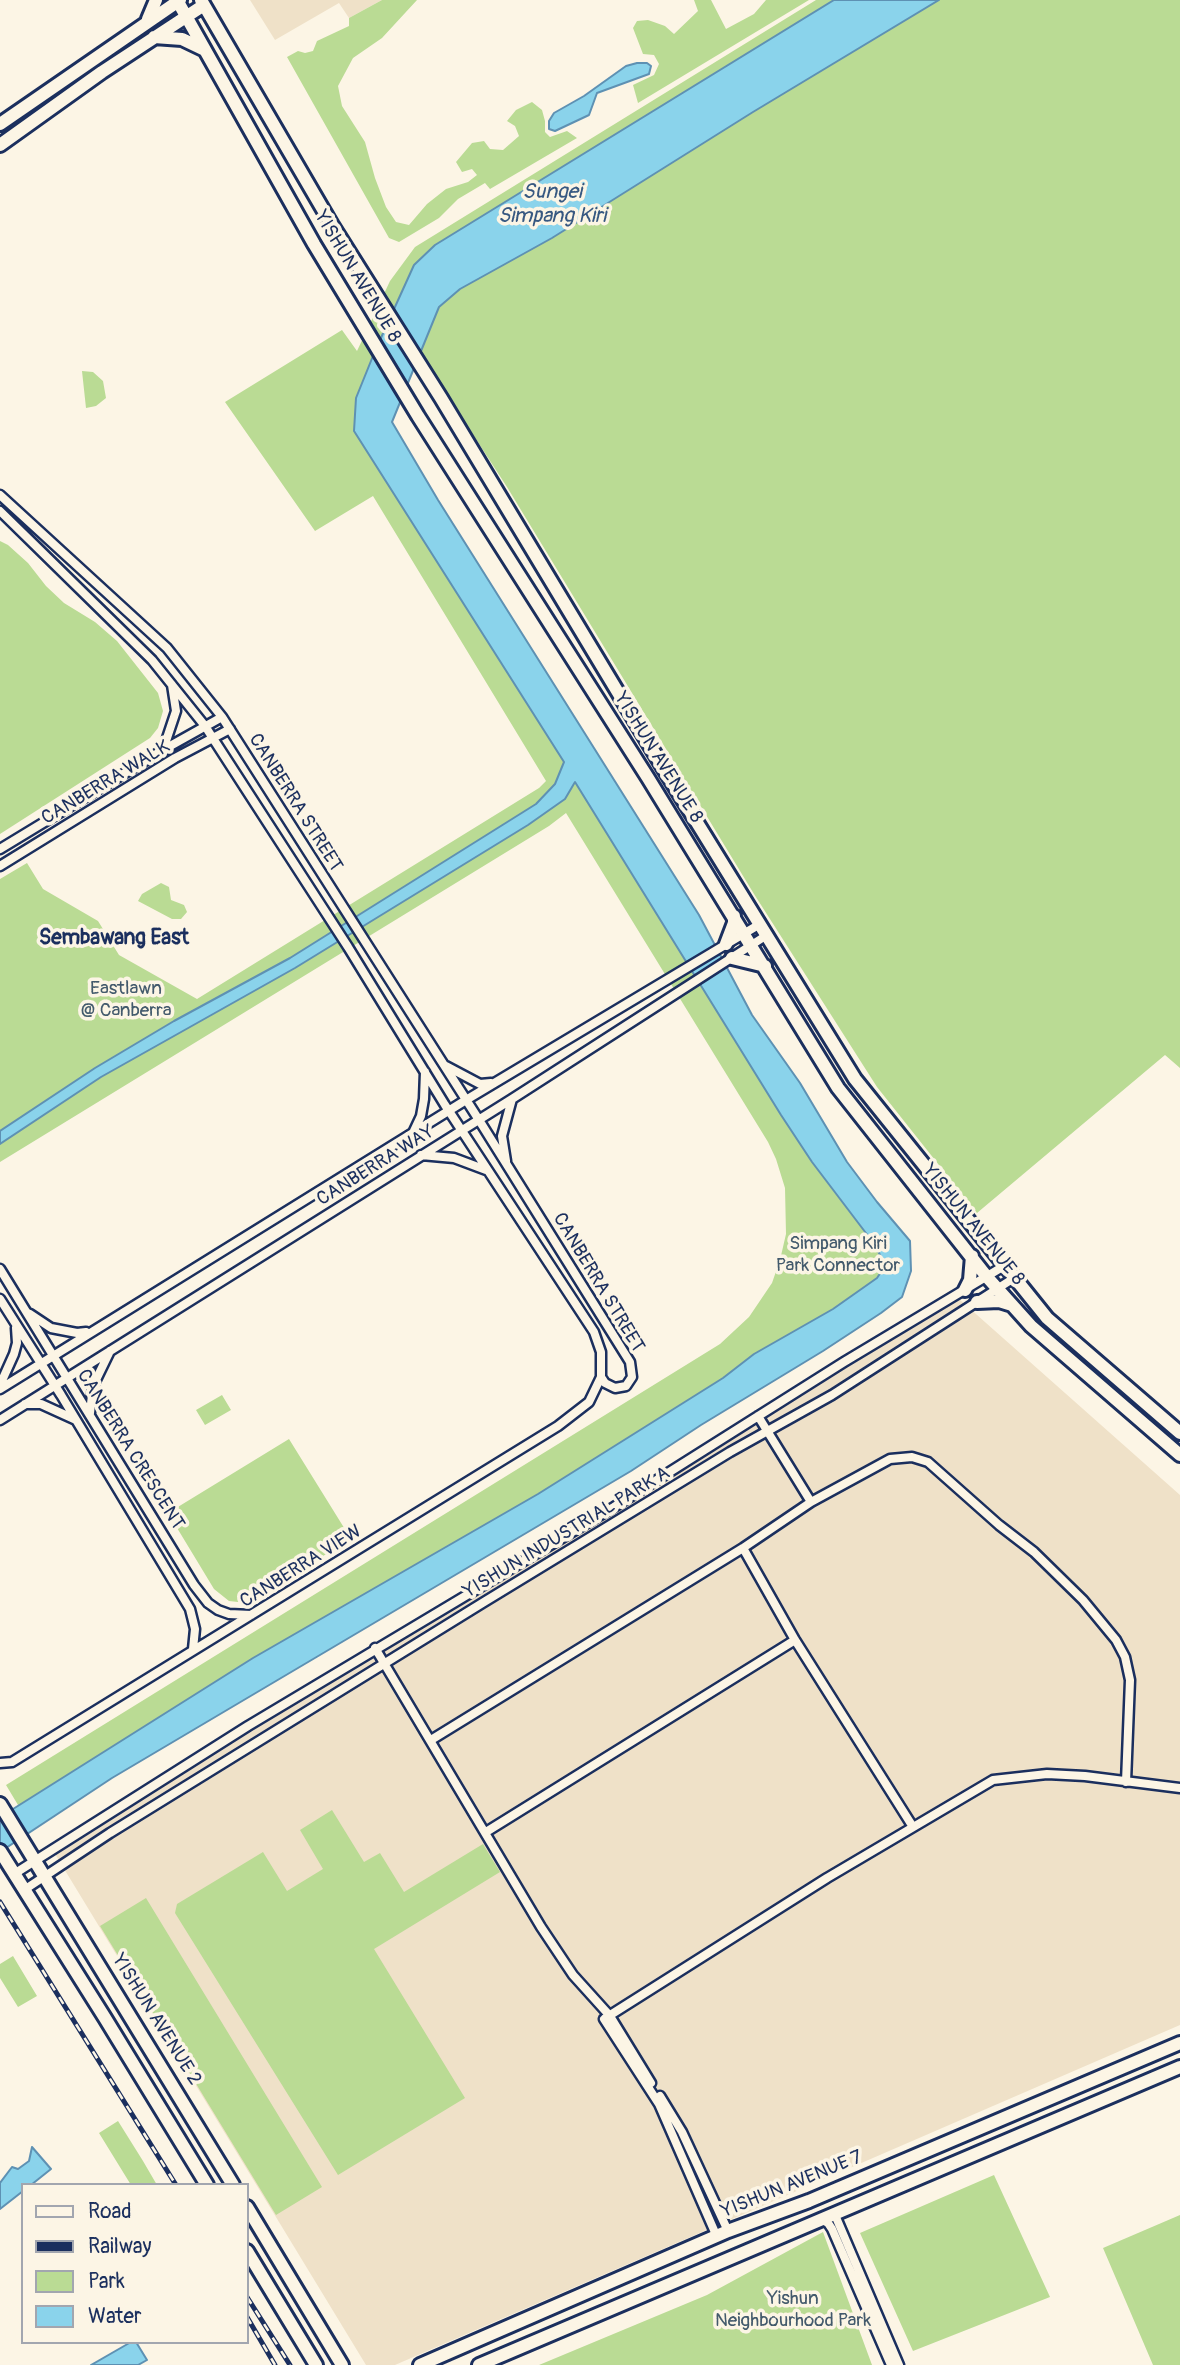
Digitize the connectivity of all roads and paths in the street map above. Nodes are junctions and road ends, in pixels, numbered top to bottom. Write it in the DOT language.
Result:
graph roads {
  1 [pos="156,0"];
  2 [pos="178,0"];
  3 [pos="202,2"];
  4 [pos="186,16"];
  5 [pos="146,23"];
  6 [pos="154,37"];
  7 [pos="206,50"];
  8 [pos="2,134"];
  9 [pos="0,495"];
  10 [pos="0,511"];
  11 [pos="172,682"];
  12 [pos="222,717"];
  13 [pos="205,726"];
  14 [pos="230,729"];
  15 [pos="212,738"];
  16 [pos="163,750"];
  17 [pos="0,849"];
  18 [pos="0,866"];
  19 [pos="734,916"];
  20 [pos="763,929"];
  21 [pos="744,933"];
  22 [pos="725,945"];
  23 [pos="752,946"];
  24 [pos="731,959"];
  25 [pos="765,967"];
  26 [pos="443,1065"];
  27 [pos="425,1072"];
  28 [pos="498,1081"];
  29 [pos="512,1099"];
  30 [pos="466,1100"];
  31 [pos="449,1111"];
  32 [pos="479,1120"];
  33 [pos="461,1130"];
  34 [pos="413,1133"];
  35 [pos="421,1155"];
  36 [pos="507,1165"];
  37 [pos="488,1170"];
  38 [pos="972,1256"];
  39 [pos="1004,1266"];
  40 [pos="0,1269"];
  41 [pos="987,1277"];
  42 [pos="1014,1279"];
  43 [pos="998,1289"];
  44 [pos="965,1290"];
  45 [pos="0,1299"];
  46 [pos="977,1302"];
  47 [pos="1012,1305"];
  48 [pos="27,1312"];
  49 [pos="16,1325"];
  50 [pos="91,1331"];
  51 [pos="110,1352"];
  52 [pos="53,1355"];
  53 [pos="41,1363"];
  54 [pos="66,1377"];
  55 [pos="601,1377"];
  56 [pos="54,1385"];
  57 [pos="0,1387"];
  58 [pos="25,1404"];
  59 [pos="90,1413"];
  60 [pos="758,1416"];
  61 [pos="0,1420"];
  62 [pos="76,1421"];
  63 [pos="767,1430"];
  64 [pos="1180,1433"];
  65 [pos="1180,1455"];
  66 [pos="811,1502"];
  67 [pos="149,1509"];
  68 [pos="139,1523"];
  69 [pos="743,1548"];
  70 [pos="254,1615"];
  71 [pos="795,1640"];
  72 [pos="375,1648"];
  73 [pos="193,1650"];
  74 [pos="385,1665"];
  75 [pos="431,1740"];
  76 [pos="0,1763"];
  77 [pos="1126,1782"];
  78 [pos="1180,1788"];
  79 [pos="0,1804"];
  80 [pos="913,1827"];
  81 [pos="485,1832"];
  82 [pos="0,1851"];
  83 [pos="33,1859"];
  84 [pos="13,1872"];
  85 [pos="43,1878"];
  86 [pos="24,1890"];
  87 [pos="607,2018"];
  88 [pos="1180,2043"];
  89 [pos="1180,2067"];
  90 [pos="206,2183"];
  91 [pos="232,2183"];
  92 [pos="809,2201"];
  93 [pos="248,2209"];
  94 [pos="835,2215"];
  95 [pos="823,2220"];
  96 [pos="722,2234"];
  97 [pos="248,2253"];
  98 [pos="340,2361"];
  99 [pos="316,2365"];
  100 [pos="352,2365"];
  101 [pos="420,2365"];
  102 [pos="479,2365"];
  103 [pos="891,2365"];
  104 [pos="899,2365"];
  1 -- 5 [label="main road"];
  2 -- 4 [label="main road, YISHUN AVENUE 8"];
  2 -- 5 [label="main road"];
  3 -- 4 [label="main road"];
  3 -- 20 [label="main road, YISHUN AVENUE 8"];
  4 -- 6 [label="main road"];
  4 -- 7 [label="main road, YISHUN AVENUE 8"];
  5 -- 8 [label="main road"];
  6 -- 7 [label="main road"];
  6 -- 8 [label="main road"];
  7 -- 19 [label="main road, YISHUN AVENUE 8"];
  9 -- 12 [label="street, CANBERRA STREET"];
  10 -- 11 [label="street, CANBERRA STREET"];
  11 -- 13 [label="street, CANBERRA STREET"];
  11 -- 16 [label="street"];
  12 -- 13 [label="street, CANBERRA WALK"];
  12 -- 14 [label="street, CANBERRA STREET"];
  13 -- 15 [label="street, CANBERRA STREET"];
  13 -- 16 [label="street, CANBERRA WALK"];
  14 -- 15 [label="street, CANBERRA WALK"];
  14 -- 26 [label="street, CANBERRA STREET"];
  15 -- 18 [label="street, CANBERRA WALK"];
  15 -- 27 [label="street, CANBERRA STREET"];
  16 -- 17 [label="street, CANBERRA WALK"];
  19 -- 21 [label="main road, YISHUN AVENUE 8"];
  19 -- 22 [label="main road"];
  20 -- 21 [label="street, CANBERRA WAY"];
  20 -- 23 [label="street, CANBERRA WAY"];
  20 -- 39 [label="main road, YISHUN AVENUE 8"];
  21 -- 22 [label="street, CANBERRA WAY"];
  21 -- 23 [label="main road, YISHUN AVENUE 8"];
  22 -- 28 [label="street, CANBERRA WAY"];
  23 -- 24 [label="street, CANBERRA WAY"];
  23 -- 25 [label="main road, YISHUN AVENUE 8"];
  24 -- 25 [label="main road"];
  24 -- 29 [label="street, CANBERRA WAY"];
  25 -- 38 [label="main road, YISHUN AVENUE 8"];
  26 -- 28 [label="street"];
  26 -- 30 [label="street, CANBERRA STREET"];
  27 -- 31 [label="street, CANBERRA STREET"];
  27 -- 34 [label="street"];
  28 -- 30 [label="street, CANBERRA WAY"];
  29 -- 32 [label="street, CANBERRA WAY"];
  29 -- 36 [label="street"];
  30 -- 31 [label="street, CANBERRA WAY"];
  30 -- 32 [label="street, CANBERRA STREET"];
  31 -- 33 [label="street, CANBERRA STREET"];
  31 -- 34 [label="street, CANBERRA WAY"];
  32 -- 33 [label="street, CANBERRA WAY"];
  32 -- 36 [label="street, CANBERRA STREET"];
  33 -- 35 [label="street, CANBERRA WAY"];
  33 -- 37 [label="street, CANBERRA STREET"];
  34 -- 50 [label="street, CANBERRA WAY"];
  35 -- 37 [label="street"];
  35 -- 51 [label="street, CANBERRA WAY"];
  36 -- 55 [label="street, CANBERRA STREET"];
  37 -- 55 [label="street, CANBERRA STREET"];
  38 -- 41 [label="main road, YISHUN AVENUE 8"];
  38 -- 44 [label="main road"];
  39 -- 41 [label="street, YISHUN INDUSTRIAL PARK A"];
  39 -- 42 [label="main road, YISHUN AVENUE 8"];
  40 -- 48 [label="street, CANBERRA CRESCENT"];
  41 -- 43 [label="main road, YISHUN AVENUE 8"];
  41 -- 44 [label="street, YISHUN INDUSTRIAL PARK A"];
  42 -- 43 [label="street, YISHUN INDUSTRIAL PARK A"];
  42 -- 64 [label="main road, YISHUN AVENUE 8"];
  43 -- 46 [label="street, YISHUN INDUSTRIAL PARK A"];
  43 -- 47 [label="main road, YISHUN AVENUE 8"];
  44 -- 60 [label="street, YISHUN INDUSTRIAL PARK A"];
  45 -- 49 [label="street, CANBERRA CRESCENT"];
  46 -- 47 [label="main road"];
  46 -- 63 [label="street, YISHUN INDUSTRIAL PARK A"];
  47 -- 65 [label="main road, YISHUN AVENUE 8"];
  48 -- 50 [label="street"];
  48 -- 52 [label="street, CANBERRA CRESCENT"];
  49 -- 53 [label="street, CANBERRA CRESCENT"];
  49 -- 57 [label="street"];
  50 -- 52 [label="street, CANBERRA WAY"];
  51 -- 54 [label="street, CANBERRA WAY"];
  51 -- 59 [label="street"];
  52 -- 53 [label="street, CANBERRA WAY"];
  52 -- 54 [label="street, CANBERRA CRESCENT"];
  53 -- 56 [label="street, CANBERRA CRESCENT"];
  53 -- 57 [label="street, CANBERRA WAY"];
  54 -- 56 [label="street, CANBERRA WAY"];
  54 -- 59 [label="street, CANBERRA CRESCENT"];
  55 -- 70 [label="street, CANBERRA VIEW"];
  56 -- 58 [label="street, CANBERRA WAY"];
  56 -- 62 [label="street, CANBERRA CRESCENT"];
  58 -- 61 [label="street, CANBERRA WAY"];
  58 -- 62 [label="street"];
  59 -- 67 [label="street, CANBERRA CRESCENT"];
  60 -- 63 [label="street"];
  60 -- 72 [label="street, YISHUN INDUSTRIAL PARK A"];
  62 -- 68 [label="street, CANBERRA CRESCENT"];
  63 -- 66 [label="street"];
  63 -- 74 [label="street, YISHUN INDUSTRIAL PARK A"];
  66 -- 69 [label="street"];
  66 -- 77 [label="street"];
  67 -- 68 [label="street"];
  67 -- 70 [label="street, CANBERRA CRESCENT"];
  68 -- 73 [label="street, CANBERRA CRESCENT"];
  69 -- 71 [label="street"];
  69 -- 75 [label="street"];
  70 -- 73 [label="street, CANBERRA VIEW"];
  71 -- 80 [label="street"];
  71 -- 81 [label="street"];
  72 -- 74 [label="street"];
  72 -- 83 [label="street, YISHUN INDUSTRIAL PARK A"];
  73 -- 76 [label="street, CANBERRA VIEW"];
  74 -- 75 [label="street"];
  74 -- 85 [label="street, YISHUN INDUSTRIAL PARK A"];
  75 -- 81 [label="street"];
  77 -- 78 [label="street"];
  77 -- 80 [label="street"];
  79 -- 83 [label="main road, YISHUN AVENUE 2"];
  80 -- 87 [label="street"];
  81 -- 87 [label="street"];
  82 -- 84 [label="main road"];
  83 -- 84 [label="street, YISHUN INDUSTRIAL PARK A"];
  83 -- 85 [label="main road, YISHUN AVENUE 2"];
  84 -- 86 [label="main road"];
  85 -- 86 [label="street, YISHUN INDUSTRIAL PARK A"];
  85 -- 91 [label="main road, YISHUN AVENUE 2"];
  86 -- 90 [label="main road"];
  87 -- 96 [label="street"];
  88 -- 92 [label="main road, YISHUN AVENUE 7"];
  89 -- 94 [label="main road"];
  92 -- 94 [label="main road"];
  92 -- 96 [label="main road, YISHUN AVENUE 7"];
  93 -- 98 [label="main road"];
  94 -- 95 [label="main road"];
  94 -- 104 [label="street"];
  95 -- 102 [label="main road"];
  95 -- 103 [label="street"];
  96 -- 101 [label="main road, YISHUN AVENUE 7"];
  97 -- 99 [label="main road"];
  98 -- 100 [label="main road"];
}
